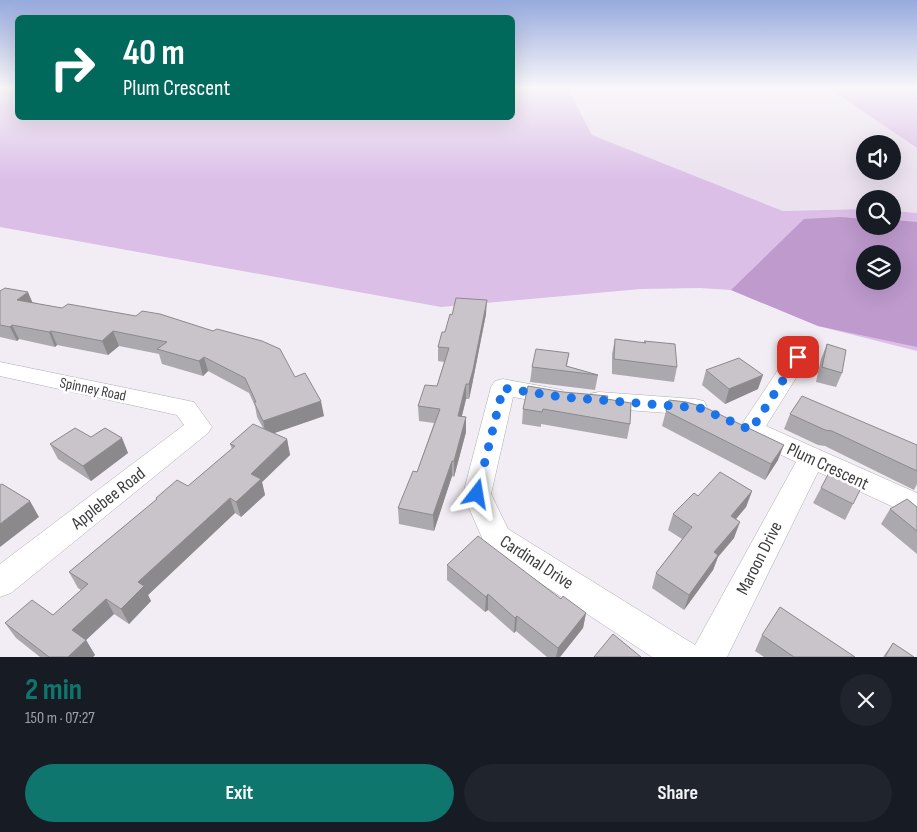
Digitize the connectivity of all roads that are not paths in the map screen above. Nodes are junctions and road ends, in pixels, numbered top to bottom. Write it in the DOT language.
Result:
graph roads {
  1 [pos="798,357"];
  2 [pos="0,369"];
  3 [pos="503,388"];
  4 [pos="185,408"];
  5 [pos="751,430"];
  6 [pos="811,459"];
  7 [pos="917,506"];
  8 [pos="0,584"];
  9 [pos="683,657"];
  10 [pos="708,657"];
  1 -- 5 [label="street"];
  2 -- 4 [label="street, Spinney Road"];
  3 -- 5 [label="street, Plum Crescent"];
  3 -- 9 [label="street, Cardinal Drive"];
  4 -- 8 [label="street, Applebee Road"];
  5 -- 6 [label="street, Plum Crescent"];
  6 -- 7 [label="street, Plum Crescent"];
  6 -- 10 [label="street, Maroon Drive"];
}
